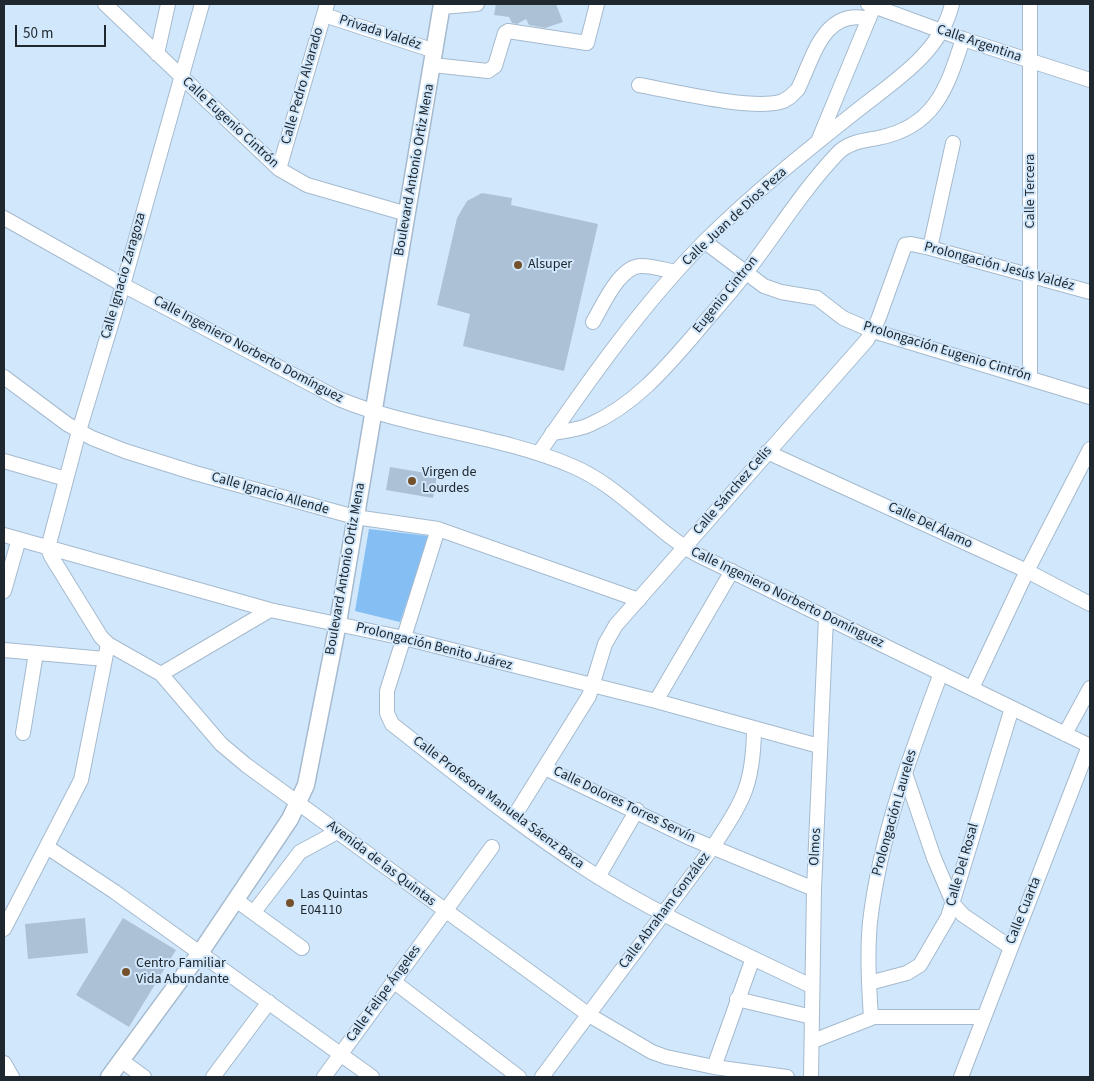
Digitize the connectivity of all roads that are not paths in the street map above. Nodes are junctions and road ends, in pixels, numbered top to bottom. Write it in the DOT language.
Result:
graph roads {
  1 [pos="105,4"];
  2 [pos="168,4"];
  3 [pos="202,4"];
  4 [pos="477,4"];
  5 [pos="597,4"];
  6 [pos="952,4"];
  7 [pos="1030,4"];
  8 [pos="442,5"];
  9 [pos="872,8"];
  10 [pos="325,9"];
  11 [pos="942,32"];
  12 [pos="963,39"];
  13 [pos="157,54"];
  14 [pos="434,58"];
  15 [pos="1030,62"];
  16 [pos="182,77"];
  17 [pos="1090,80"];
  18 [pos="639,85"];
  19 [pos="842,123"];
  20 [pos="818,141"];
  21 [pos="858,141"];
  22 [pos="953,143"];
  23 [pos="278,169"];
  24 [pos="407,214"];
  25 [pos="4,218"];
  26 [pos="705,242"];
  27 [pos="908,244"];
  28 [pos="930,248"];
  29 [pos="676,272"];
  30 [pos="745,274"];
  31 [pos="1031,274"];
  32 [pos="123,285"];
  33 [pos="1090,292"];
  34 [pos="593,322"];
  35 [pos="873,332"];
  36 [pos="4,377"];
  37 [pos="1030,378"];
  38 [pos="1090,397"];
  39 [pos="373,413"];
  40 [pos="79,431"];
  41 [pos="552,433"];
  42 [pos="1090,449"];
  43 [pos="767,452"];
  44 [pos="538,453"];
  45 [pos="4,461"];
  46 [pos="66,479"];
  47 [pos="355,517"];
  48 [pos="438,529"];
  49 [pos="4,535"];
  50 [pos="18,539"];
  51 [pos="48,548"];
  52 [pos="684,548"];
  53 [pos="732,571"];
  54 [pos="1027,571"];
  55 [pos="4,591"];
  56 [pos="639,600"];
  57 [pos="1090,604"];
  58 [pos="270,610"];
  59 [pos="826,617"];
  60 [pos="338,623"];
  61 [pos="404,638"];
  62 [pos="108,644"];
  63 [pos="4,650"];
  64 [pos="36,653"];
  65 [pos="105,659"];
  66 [pos="941,673"];
  67 [pos="161,674"];
  68 [pos="593,685"];
  69 [pos="972,688"];
  70 [pos="1089,695"];
  71 [pos="656,701"];
  72 [pos="1012,708"];
  73 [pos="754,730"];
  74 [pos="23,733"];
  75 [pos="1066,734"];
  76 [pos="819,746"];
  77 [pos="1090,746"];
  78 [pos="545,768"];
  79 [pos="906,776"];
  80 [pos="299,803"];
  81 [pos="637,810"];
  82 [pos="513,818"];
  83 [pos="337,832"];
  84 [pos="47,847"];
  85 [pos="492,847"];
  86 [pos="713,847"];
  87 [pos="598,876"];
  88 [pos="814,888"];
  89 [pos="236,900"];
  90 [pos="952,902"];
  91 [pos="254,912"];
  92 [pos="446,912"];
  93 [pos="662,913"];
  94 [pos="4,929"];
  95 [pos="1010,947"];
  96 [pos="302,948"];
  97 [pos="200,952"];
  98 [pos="753,958"];
  99 [pos="393,981"];
  100 [pos="869,983"];
  101 [pos="811,986"];
  102 [pos="738,999"];
  103 [pos="269,1002"];
  104 [pos="589,1015"];
  105 [pos="983,1017"];
  106 [pos="812,1018"];
  107 [pos="871,1018"];
  108 [pos="812,1041"];
  109 [pos="340,1055"];
  110 [pos="122,1061"];
  111 [pos="4,1063"];
  112 [pos="714,1067"];
  113 [pos="12,1077"];
  114 [pos="109,1077"];
  115 [pos="144,1077"];
  116 [pos="213,1077"];
  117 [pos="324,1077"];
  118 [pos="372,1077"];
  119 [pos="519,1077"];
  120 [pos="542,1077"];
  121 [pos="786,1077"];
  122 [pos="811,1077"];
  123 [pos="961,1077"];
  1 -- 13 [label="street, Calle Eugenio Cintrón"];
  2 -- 13 [label="street"];
  3 -- 16 [label="street, Calle Ignacio Zaragoza"];
  4 -- 8 [label="street"];
  5 -- 14 [label="street, Privada Valdéz"];
  6 -- 11 [label="street, Calle Juan de Dios Peza"];
  7 -- 15 [label="street, Calle Tercera"];
  8 -- 14 [label="main road, Boulevard Antonio Ortiz Mena"];
  9 -- 11 [label="street, Calle Argentina"];
  9 -- 18 [label="street, Calle Argentina"];
  9 -- 20 [label="street"];
  10 -- 14 [label="street, Privada Valdéz"];
  10 -- 23 [label="street, Calle Pedro Alvarado"];
  11 -- 12 [label="street, Calle Argentina"];
  11 -- 19 [label="street, Calle Juan de Dios Peza"];
  12 -- 15 [label="street, Calle Argentina"];
  12 -- 21 [label="street"];
  13 -- 16 [label="street, Calle Eugenio Cintrón"];
  14 -- 24 [label="main road, Boulevard Antonio Ortiz Mena"];
  15 -- 17 [label="street, Calle Argentina"];
  15 -- 31 [label="street, Calle Tercera"];
  16 -- 23 [label="street, Calle Eugenio Cintrón"];
  16 -- 32 [label="street, Calle Ignacio Zaragoza"];
  19 -- 20 [label="street, Calle Juan de Dios Peza"];
  19 -- 21 [label="street"];
  20 -- 26 [label="street, Calle Juan de Dios Peza"];
  21 -- 30 [label="street, Eugenio Cintron"];
  22 -- 28 [label="street"];
  23 -- 24 [label="street, Calle Eugenio Cintrón"];
  24 -- 39 [label="main road, Boulevard Antonio Ortiz Mena"];
  25 -- 32 [label="street, Calle Ingeniero Norberto Domínguez"];
  26 -- 29 [label="street, Calle Juan de Dios Peza"];
  26 -- 30 [label="street, Prolongación Eugenio Cintrón"];
  27 -- 28 [label="street, Prolongación Jesús Valdéz"];
  27 -- 35 [label="street, Calle Sánchez Celis"];
  28 -- 31 [label="street, Prolongación Jesús Valdéz"];
  29 -- 34 [label="street"];
  29 -- 41 [label="street, Calle Juan de Dios Peza"];
  30 -- 35 [label="street, Prolongación Eugenio Cintrón"];
  30 -- 41 [label="street, Eugenio Cintron"];
  31 -- 33 [label="street, Prolongación Jesús Valdéz"];
  31 -- 37 [label="street, Calle Tercera"];
  32 -- 39 [label="street, Calle Ingeniero Norberto Domínguez"];
  32 -- 40 [label="street, Calle Ignacio Zaragoza"];
  35 -- 37 [label="street, Prolongación Eugenio Cintrón"];
  35 -- 43 [label="street, Calle Sánchez Celis"];
  36 -- 40 [label="street, Calle Ignacio Allende"];
  37 -- 38 [label="street, Prolongación Eugenio Cintrón"];
  39 -- 44 [label="street, Calle Ingeniero Norberto Domínguez"];
  39 -- 47 [label="main road, Boulevard Antonio Ortiz Mena"];
  40 -- 46 [label="street, Calle Ignacio Zaragoza"];
  40 -- 47 [label="street, Calle Ignacio Allende"];
  41 -- 44 [label="street, Calle Juan de Dios Peza"];
  42 -- 54 [label="street"];
  43 -- 52 [label="street, Calle Sánchez Celis"];
  43 -- 54 [label="street, Calle Del Álamo"];
  44 -- 52 [label="street, Calle Ingeniero Norberto Domínguez"];
  45 -- 46 [label="street"];
  46 -- 51 [label="street, Calle Ignacio Zaragoza"];
  47 -- 48 [label="street, Calle Ignacio Allende"];
  47 -- 60 [label="main road, Boulevard Antonio Ortiz Mena"];
  48 -- 56 [label="street, Calle Ignacio Allende"];
  48 -- 61 [label="street"];
  49 -- 50 [label="street, Prolongación Benito Juárez"];
  50 -- 51 [label="street, Prolongación Benito Juárez"];
  50 -- 55 [label="street"];
  51 -- 58 [label="street, Prolongación Benito Juárez"];
  51 -- 62 [label="street, Avenida de las Quintas"];
  52 -- 53 [label="street, Calle Ingeniero Norberto Domínguez"];
  52 -- 56 [label="street, Calle Sánchez Celis"];
  53 -- 59 [label="street, Calle Ingeniero Norberto Domínguez"];
  53 -- 71 [label="street"];
  54 -- 57 [label="street, Calle Del Álamo"];
  54 -- 69 [label="street"];
  56 -- 68 [label="street, Calle Sánchez Celis"];
  58 -- 60 [label="street, Prolongación Benito Juárez"];
  58 -- 67 [label="street"];
  59 -- 66 [label="street, Calle Ingeniero Norberto Domínguez"];
  59 -- 76 [label="street, Olmos"];
  60 -- 61 [label="street, Prolongación Benito Juárez"];
  60 -- 80 [label="main road, Boulevard Antonio Ortiz Mena"];
  61 -- 68 [label="street, Prolongación Benito Juárez"];
  61 -- 82 [label="street, Calle Profesora Manuela Sáenz Baca"];
  62 -- 65 [label="street"];
  62 -- 67 [label="street, Avenida de las Quintas"];
  63 -- 64 [label="street"];
  64 -- 65 [label="street"];
  64 -- 74 [label="street"];
  65 -- 84 [label="street"];
  66 -- 69 [label="street, Calle Ingeniero Norberto Domínguez"];
  66 -- 79 [label="street, Prolongación Laureles"];
  67 -- 80 [label="street, Avenida de las Quintas"];
  68 -- 71 [label="street, Prolongación Benito Juárez"];
  68 -- 78 [label="street, Calle Sánchez Celis"];
  69 -- 72 [label="street, Calle Ingeniero Norberto Domínguez"];
  70 -- 75 [label="street"];
  71 -- 73 [label="street, Prolongación Benito Juárez"];
  72 -- 75 [label="street, Calle Ingeniero Norberto Domínguez"];
  72 -- 90 [label="street, Calle Del Rosal"];
  73 -- 76 [label="street, Prolongación Benito Juárez"];
  73 -- 86 [label="street, Calle Abraham González"];
  75 -- 77 [label="street, Calle Ingeniero Norberto Domínguez"];
  76 -- 88 [label="street, Olmos"];
  77 -- 95 [label="street, Calle Cuarta"];
  78 -- 81 [label="street, Calle Dolores Torres Servín"];
  78 -- 82 [label="street, Calle Sánchez Celis"];
  79 -- 90 [label="street"];
  79 -- 100 [label="street, Prolongación Laureles"];
  80 -- 83 [label="street, Avenida de las Quintas"];
  80 -- 89 [label="main road, Boulevard Antonio Ortiz Mena"];
  81 -- 86 [label="street, Calle Dolores Torres Servín"];
  81 -- 87 [label="street"];
  82 -- 87 [label="street, Calle Profesora Manuela Sáenz Baca"];
  83 -- 91 [label="street"];
  83 -- 92 [label="street, Avenida de las Quintas"];
  84 -- 94 [label="street"];
  84 -- 97 [label="street"];
  85 -- 92 [label="street, Calle Felipe Ángeles"];
  86 -- 88 [label="street, Calle Dolores Torres Servín"];
  86 -- 93 [label="street, Calle Abraham González"];
  87 -- 93 [label="street, Calle Profesora Manuela Sáenz Baca"];
  88 -- 101 [label="street, Olmos"];
  89 -- 91 [label="street"];
  89 -- 97 [label="main road, Boulevard Antonio Ortiz Mena"];
  90 -- 95 [label="street"];
  90 -- 100 [label="street, Calle Del Rosal"];
  91 -- 96 [label="street"];
  92 -- 99 [label="street, Calle Felipe Ángeles"];
  92 -- 104 [label="street, Avenida de las Quintas"];
  93 -- 98 [label="street, Calle Profesora Manuela Sáenz Baca"];
  93 -- 104 [label="street, Calle Abraham González"];
  95 -- 105 [label="street, Calle Cuarta"];
  97 -- 103 [label="street"];
  97 -- 110 [label="main road, Boulevard Antonio Ortiz Mena"];
  98 -- 101 [label="street, Calle Profesora Manuela Sáenz Baca"];
  98 -- 102 [label="street"];
  99 -- 109 [label="street, Calle Felipe Ángeles"];
  99 -- 119 [label="street"];
  100 -- 107 [label="street, Prolongación Laureles"];
  101 -- 106 [label="street, Olmos"];
  102 -- 106 [label="street"];
  102 -- 112 [label="street"];
  103 -- 109 [label="street"];
  103 -- 116 [label="street"];
  104 -- 112 [label="street, Avenida de las Quintas"];
  104 -- 120 [label="street, Calle Abraham González"];
  105 -- 107 [label="street"];
  105 -- 123 [label="street, Calle Cuarta"];
  106 -- 108 [label="street, Olmos"];
  107 -- 108 [label="street"];
  108 -- 122 [label="street, Olmos"];
  109 -- 117 [label="street, Calle Felipe Ángeles"];
  109 -- 118 [label="street"];
  110 -- 114 [label="main road, Boulevard Antonio Ortiz Mena"];
  110 -- 115 [label="street"];
  111 -- 113 [label="street"];
  112 -- 121 [label="street, Avenida de las Quintas"];
}
